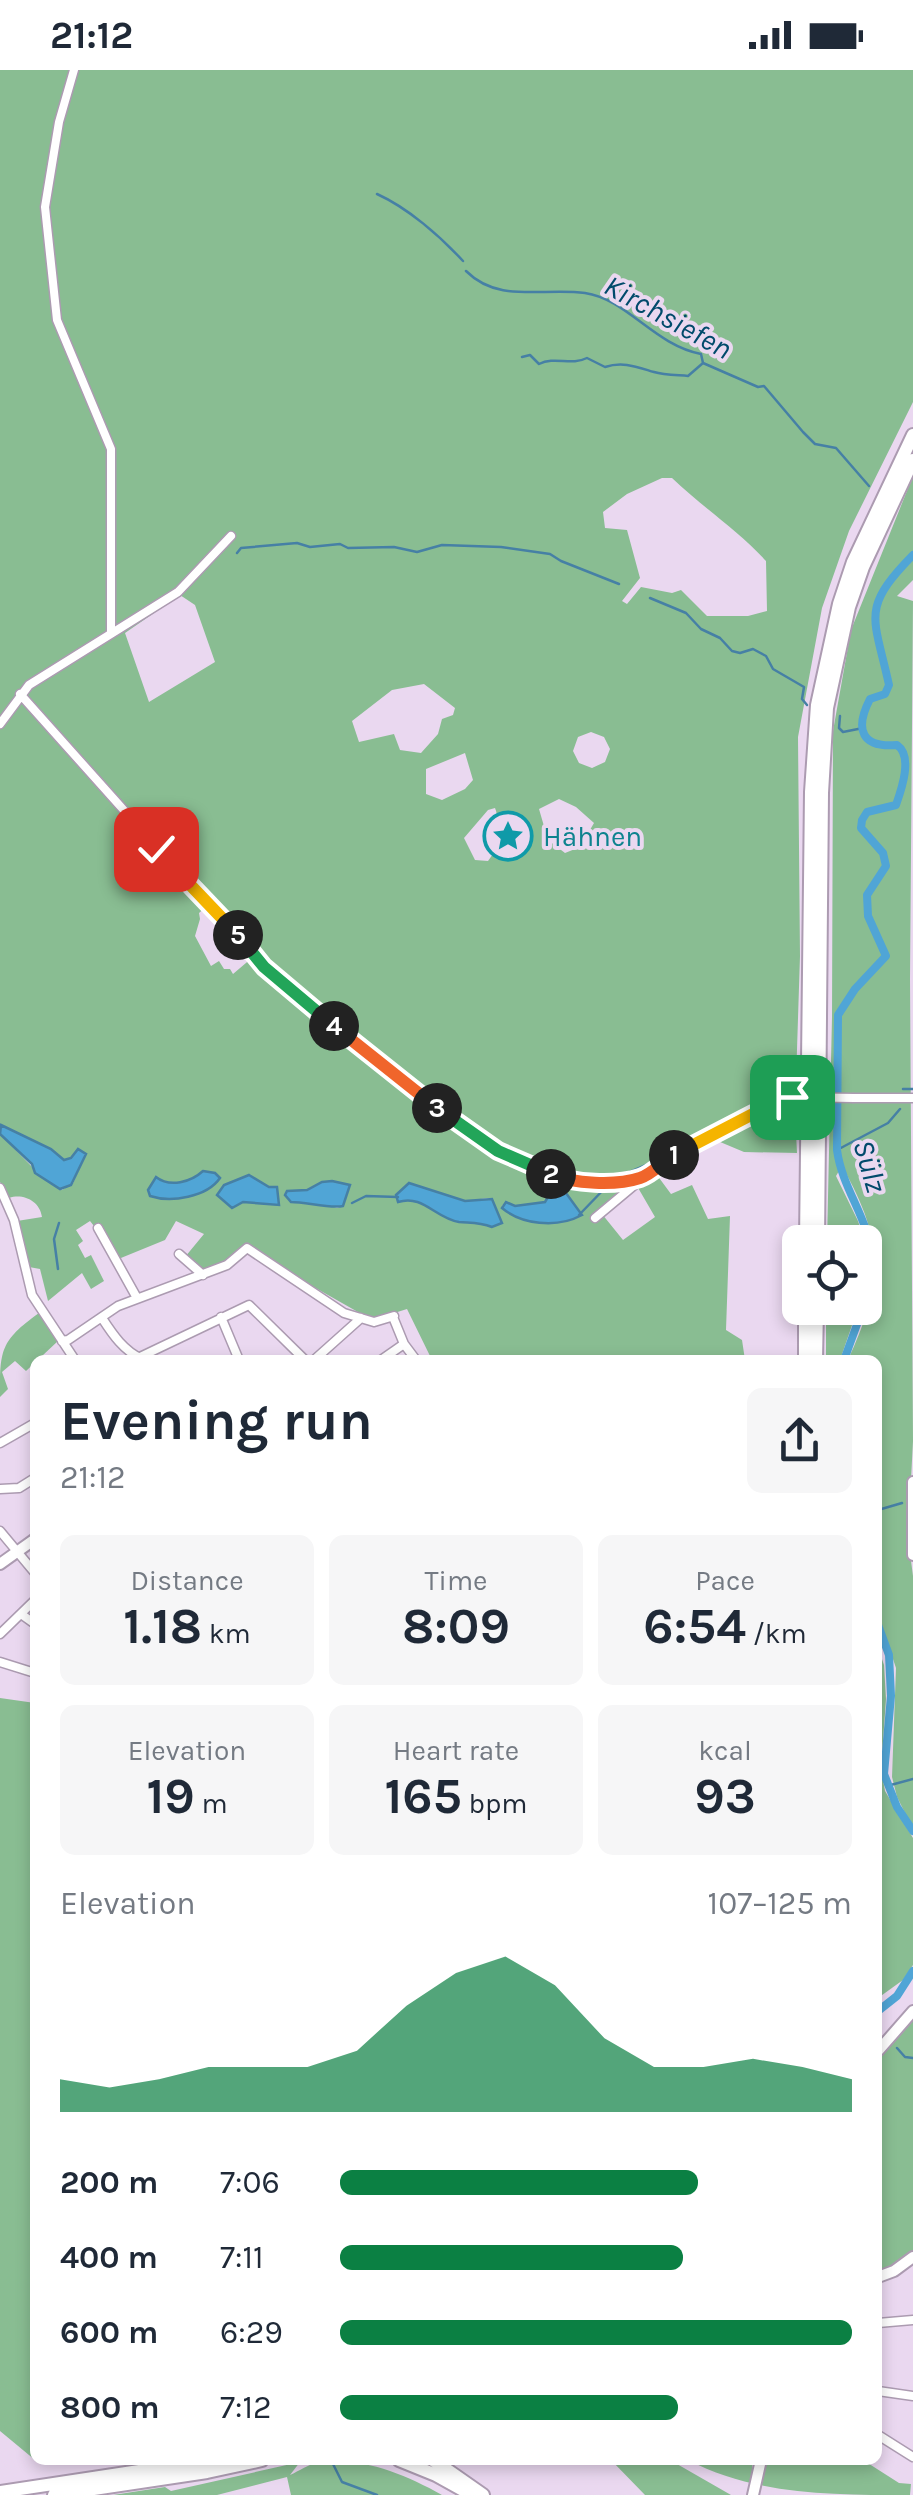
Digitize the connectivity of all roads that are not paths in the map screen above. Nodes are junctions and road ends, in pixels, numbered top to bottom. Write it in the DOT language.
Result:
graph roads {
  1 [pos="74,70"];
  2 [pos="913,435"];
  3 [pos="913,460"];
  4 [pos="231,536"];
  5 [pos="111,633"];
  6 [pos="20,694"];
  7 [pos="0,724"];
  8 [pos="913,1098"];
  9 [pos="642,1178"];
  10 [pos="0,1188"];
  11 [pos="595,1218"];
  12 [pos="806,1225"];
  13 [pos="818,1225"];
  14 [pos="98,1228"];
  15 [pos="180,1254"];
  16 [pos="202,1275"];
  17 [pos="137,1298"];
  18 [pos="344,1313"];
  19 [pos="221,1317"];
  20 [pos="102,1318"];
  21 [pos="361,1318"];
  22 [pos="805,1325"];
  23 [pos="817,1325"];
  24 [pos="348,1329"];
  25 [pos="62,1341"];
  26 [pos="404,1344"];
  27 [pos="72,1355"];
  28 [pos="134,1355"];
  29 [pos="143,1355"];
  30 [pos="237,1355"];
  31 [pos="300,1355"];
  32 [pos="319,1355"];
  33 [pos="388,1355"];
  34 [pos="412,1355"];
  35 [pos="805,1355"];
  36 [pos="816,1355"];
  37 [pos="30,1426"];
  38 [pos="0,1443"];
  39 [pos="30,1481"];
  40 [pos="913,1482"];
  41 [pos="0,1489"];
  42 [pos="0,1531"];
  43 [pos="30,1542"];
  44 [pos="18,1552"];
  45 [pos="913,1555"];
  46 [pos="0,1564"];
  47 [pos="30,1567"];
  48 [pos="30,1605"];
  49 [pos="21,1614"];
  50 [pos="30,1620"];
  51 [pos="0,1634"];
  52 [pos="0,1662"];
  53 [pos="30,1671"];
  54 [pos="913,2011"];
  55 [pos="882,2046"];
  56 [pos="913,2257"];
  57 [pos="882,2276"];
  58 [pos="913,2320"];
  59 [pos="882,2323"];
  60 [pos="882,2392"];
  61 [pos="913,2396"];
  62 [pos="882,2439"];
  63 [pos="913,2458"];
  64 [pos="155,2465"];
  65 [pos="177,2465"];
  66 [pos="239,2465"];
  67 [pos="411,2465"];
  68 [pos="440,2465"];
  69 [pos="760,2465"];
  70 [pos="134,2471"];
  71 [pos="0,2492"];
  72 [pos="54,2495"];
  73 [pos="472,2495"];
  74 [pos="483,2495"];
  75 [pos="754,2495"];
  1 -- 5 [label="street"];
  2 -- 12 [label="highway"];
  3 -- 13 [label="highway"];
  4 -- 5 [label="street"];
  5 -- 6 [label="street"];
  6 -- 7 [label="street"];
  6 -- 9 [label="street"];
  8 -- 9 [label="street, bridge"];
  9 -- 11 [label="street"];
  10 -- 25 [label="street"];
  14 -- 17 [label="street"];
  15 -- 16 [label="street"];
  16 -- 17 [label="street"];
  16 -- 18 [label="street"];
  17 -- 20 [label="street"];
  18 -- 21 [label="street"];
  18 -- 24 [label="street"];
  19 -- 29 [label="street"];
  19 -- 30 [label="street"];
  19 -- 31 [label="street"];
  20 -- 25 [label="street"];
  20 -- 28 [label="street"];
  21 -- 24 [label="street"];
  21 -- 26 [label="street"];
  22 -- 35 [label="highway"];
  23 -- 36 [label="highway"];
  24 -- 32 [label="street"];
  25 -- 27 [label="street"];
  26 -- 33 [label="street"];
  26 -- 34 [label="street"];
  37 -- 38 [label="street"];
  39 -- 41 [label="street"];
  40 -- 45 [label="main road"];
  42 -- 44 [label="street"];
  43 -- 44 [label="main road"];
  44 -- 46 [label="main road"];
  44 -- 47 [label="street"];
  48 -- 49 [label="street"];
  49 -- 50 [label="street"];
  49 -- 51 [label="street"];
  52 -- 53 [label="street"];
  54 -- 55 [label="main road"];
  56 -- 57 [label="main road"];
  58 -- 59 [label="street"];
  60 -- 61 [label="street"];
  62 -- 63 [label="street"];
  64 -- 70 [label="highway"];
  65 -- 70 [label="highway"];
  66 -- 72 [label="highway"];
  67 -- 73 [label="highway"];
  68 -- 74 [label="highway"];
  69 -- 75 [label="main road"];
  70 -- 71 [label="highway"];
}
